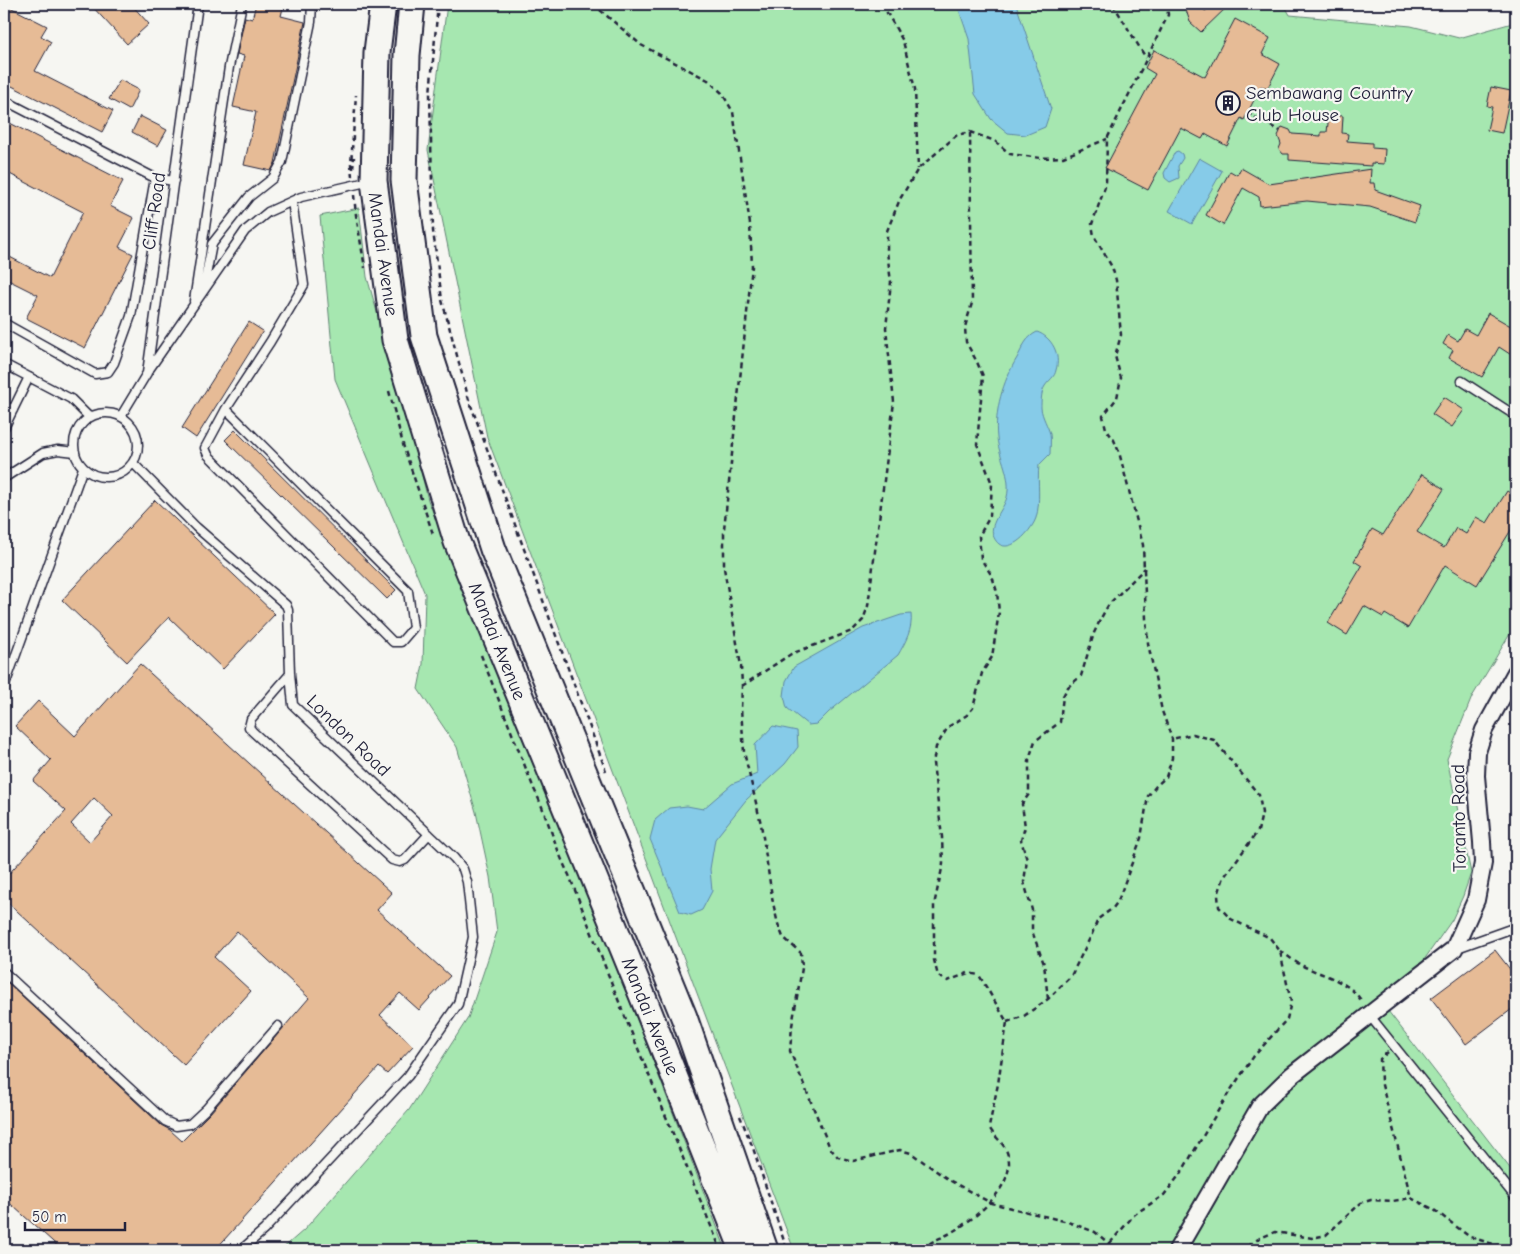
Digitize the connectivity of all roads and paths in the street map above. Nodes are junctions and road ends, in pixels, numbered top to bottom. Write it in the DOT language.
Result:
graph roads {
  1 [pos="198,4"];
  2 [pos="242,4"];
  3 [pos="312,4"];
  4 [pos="383,4"];
  5 [pos="412,4"];
  6 [pos="438,4"];
  7 [pos="593,4"];
  8 [pos="882,4"];
  9 [pos="1113,4"];
  10 [pos="1167,4"];
  11 [pos="1146,58"];
  12 [pos="4,100"];
  13 [pos="1247,113"];
  14 [pos="1280,131"];
  15 [pos="970,132"];
  16 [pos="1107,139"];
  17 [pos="918,169"];
  18 [pos="156,178"];
  19 [pos="174,181"];
  20 [pos="374,181"];
  21 [pos="292,201"];
  22 [pos="203,291"];
  23 [pos="194,306"];
  24 [pos="4,323"];
  25 [pos="4,364"];
  26 [pos="147,373"];
  27 [pos="29,377"];
  28 [pos="1462,380"];
  29 [pos="4,405"];
  30 [pos="226,409"];
  31 [pos="13,410"];
  32 [pos="121,416"];
  33 [pos="1516,416"];
  34 [pos="89,417"];
  35 [pos="4,428"];
  36 [pos="75,452"];
  37 [pos="132,463"];
  38 [pos="83,468"];
  39 [pos="4,478"];
  40 [pos="1510,538"];
  41 [pos="1516,542"];
  42 [pos="1145,568"];
  43 [pos="1516,672"];
  44 [pos="290,674"];
  45 [pos="742,686"];
  46 [pos="4,688"];
  47 [pos="1172,739"];
  48 [pos="607,775"];
  49 [pos="429,834"];
  50 [pos="1516,927"];
  51 [pos="1454,949"];
  52 [pos="1280,952"];
  53 [pos="4,972"];
  54 [pos="1048,999"];
  55 [pos="1370,1016"];
  56 [pos="1007,1022"];
  57 [pos="278,1026"];
  58 [pos="1394,1046"];
  59 [pos="738,1112"];
  60 [pos="1411,1198"];
  61 [pos="1516,1198"];
  62 [pos="991,1203"];
  63 [pos="1110,1243"];
  64 [pos="241,1250"];
  65 [pos="743,1250"];
  66 [pos="765,1250"];
  67 [pos="788,1250"];
  68 [pos="922,1250"];
  69 [pos="1116,1250"];
  70 [pos="1177,1250"];
  71 [pos="1241,1250"];
  72 [pos="1506,1250"];
  1 -- 19 [label="lane, Cliff Road"];
  2 -- 23 [label="lane"];
  3 -- 22 [label="lane"];
  4 -- 20 [label="main road, Mandai Avenue"];
  5 -- 66 [label="main road, Mandai Avenue"];
  6 -- 48 [label="path"];
  7 -- 45 [label="path"];
  8 -- 17 [label="path"];
  9 -- 11 [label="path"];
  10 -- 11 [label="path"];
  11 -- 16 [label="path"];
  12 -- 18 [label="lane"];
  13 -- 14 [label="path"];
  15 -- 16 [label="path"];
  15 -- 17 [label="path"];
  15 -- 56 [label="path"];
  16 -- 42 [label="path"];
  17 -- 45 [label="path"];
  18 -- 19 [label="lane"];
  18 -- 24 [label="lane"];
  19 -- 26 [label="lane, Cliff Road"];
  20 -- 21 [label="lane"];
  20 -- 65 [label="main road, Mandai Avenue"];
  21 -- 22 [label="lane"];
  21 -- 30 [label="lane"];
  22 -- 23 [label="lane"];
  23 -- 26 [label="lane"];
  25 -- 27 [label="lane"];
  26 -- 32 [label="lane, Cliff Road"];
  27 -- 31 [label="lane"];
  27 -- 34 [label="lane"];
  28 -- 33 [label="lane"];
  29 -- 31 [label="lane"];
  30 -- 30 [label="lane"];
  31 -- 35 [label="lane"];
  32 -- 34 [label="lane"];
  32 -- 37 [label="lane"];
  34 -- 36 [label="lane"];
  36 -- 38 [label="lane"];
  36 -- 39 [label="lane"];
  37 -- 38 [label="lane"];
  37 -- 44 [label="lane, London Road"];
  38 -- 46 [label="lane"];
  40 -- 41 [label="path"];
  42 -- 47 [label="path"];
  42 -- 54 [label="path"];
  43 -- 51 [label="street, Toranto Road"];
  44 -- 49 [label="lane, London Road"];
  44 -- 49 [label="lane"];
  45 -- 62 [label="path"];
  47 -- 52 [label="path"];
  47 -- 54 [label="path"];
  49 -- 64 [label="lane, London Road"];
  50 -- 51 [label="lane"];
  51 -- 55 [label="street, Toranto Road"];
  52 -- 55 [label="path"];
  52 -- 63 [label="path"];
  53 -- 57 [label="lane"];
  54 -- 56 [label="path"];
  55 -- 58 [label="lane"];
  55 -- 70 [label="street, Toranto Road"];
  56 -- 62 [label="path"];
  58 -- 60 [label="path"];
  58 -- 61 [label="lane"];
  59 -- 67 [label="path"];
  60 -- 71 [label="path"];
  60 -- 72 [label="path"];
  62 -- 63 [label="path"];
  62 -- 68 [label="path"];
  63 -- 69 [label="path"];
}
